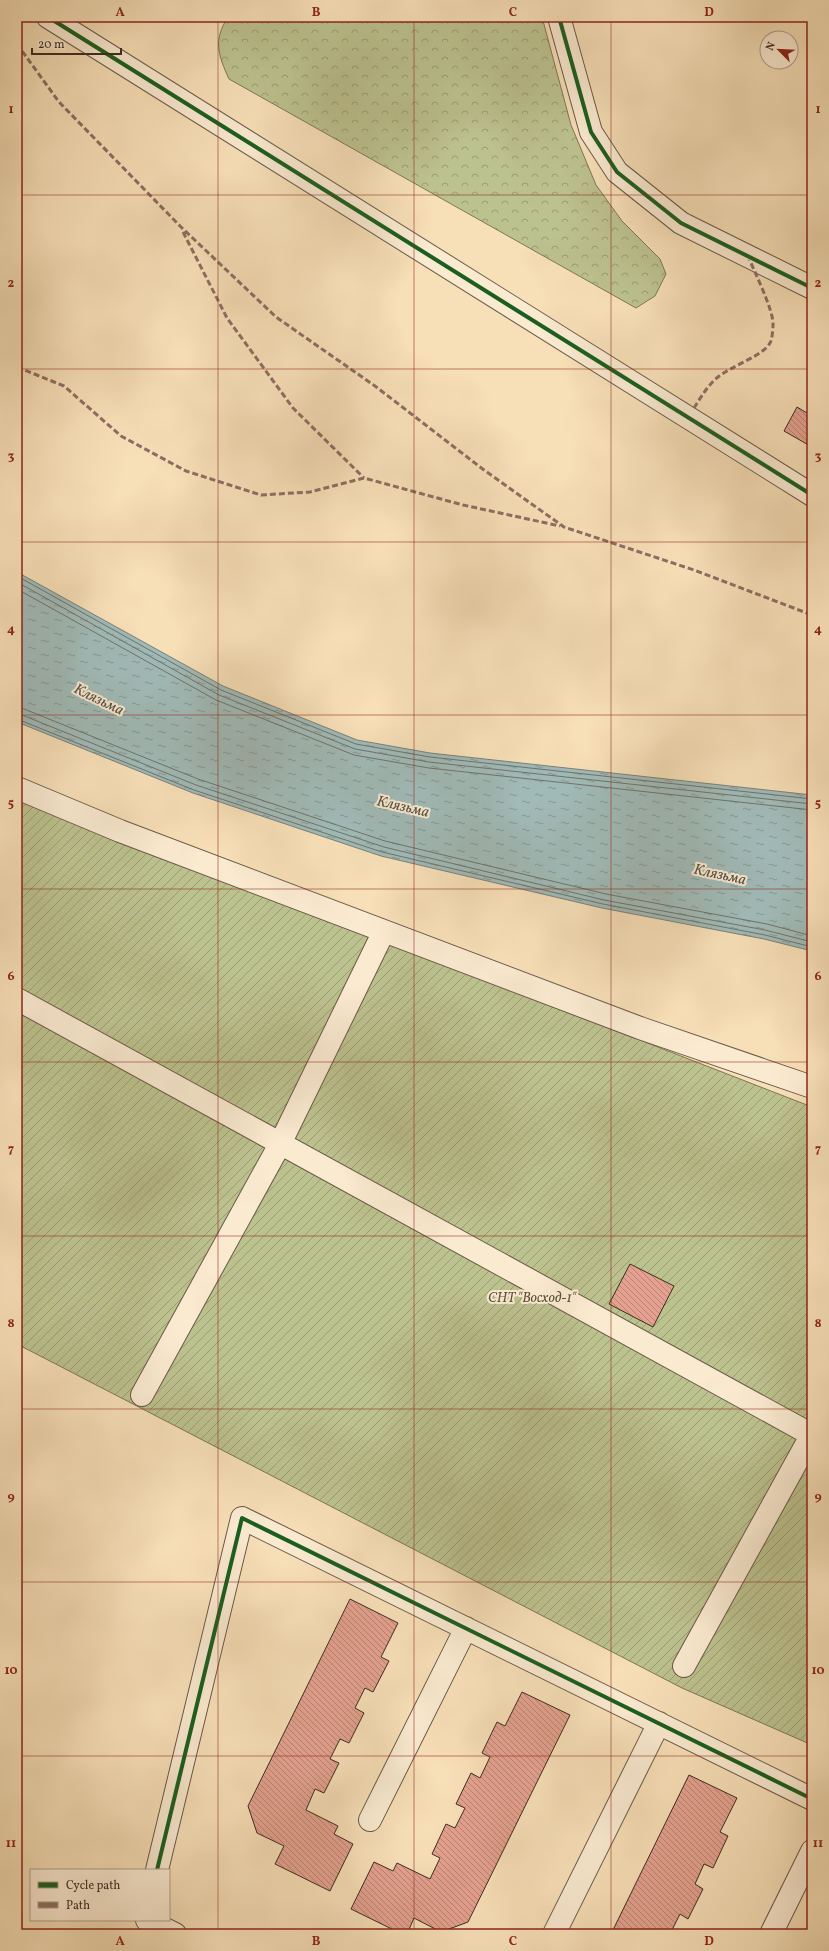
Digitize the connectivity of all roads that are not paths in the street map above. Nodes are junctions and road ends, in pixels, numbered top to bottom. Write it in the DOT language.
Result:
graph roads {
  1 [pos="48,17"];
  2 [pos="559,17"];
  3 [pos="812,288"];
  4 [pos="812,495"];
  5 [pos="17,788"];
  6 [pos="384,931"];
  7 [pos="17,999"];
  8 [pos="812,1087"];
  9 [pos="280,1144"];
  10 [pos="142,1395"];
  11 [pos="812,1435"];
  12 [pos="466,1628"];
  13 [pos="684,1666"];
  14 [pos="659,1724"];
  15 [pos="812,1799"];
  16 [pos="370,1820"];
  17 [pos="812,1851"];
  18 [pos="157,1869"];
  19 [pos="145,1921"];
  20 [pos="148,1921"];
  21 [pos="138,1934"];
  22 [pos="175,1934"];
  23 [pos="554,1934"];
  24 [pos="771,1934"];
  1 -- 4 [label="street"];
  2 -- 3 [label="street"];
  5 -- 6 [label="street"];
  6 -- 8 [label="street"];
  6 -- 9 [label="street"];
  7 -- 9 [label="street"];
  9 -- 10 [label="street"];
  9 -- 11 [label="street"];
  11 -- 13 [label="street"];
  12 -- 14 [label="street"];
  12 -- 16 [label="street"];
  12 -- 18 [label="street"];
  14 -- 15 [label="street"];
  14 -- 23 [label="street"];
  17 -- 24 [label="street"];
  19 -- 21 [label="street"];
  20 -- 22 [label="street"];
}
